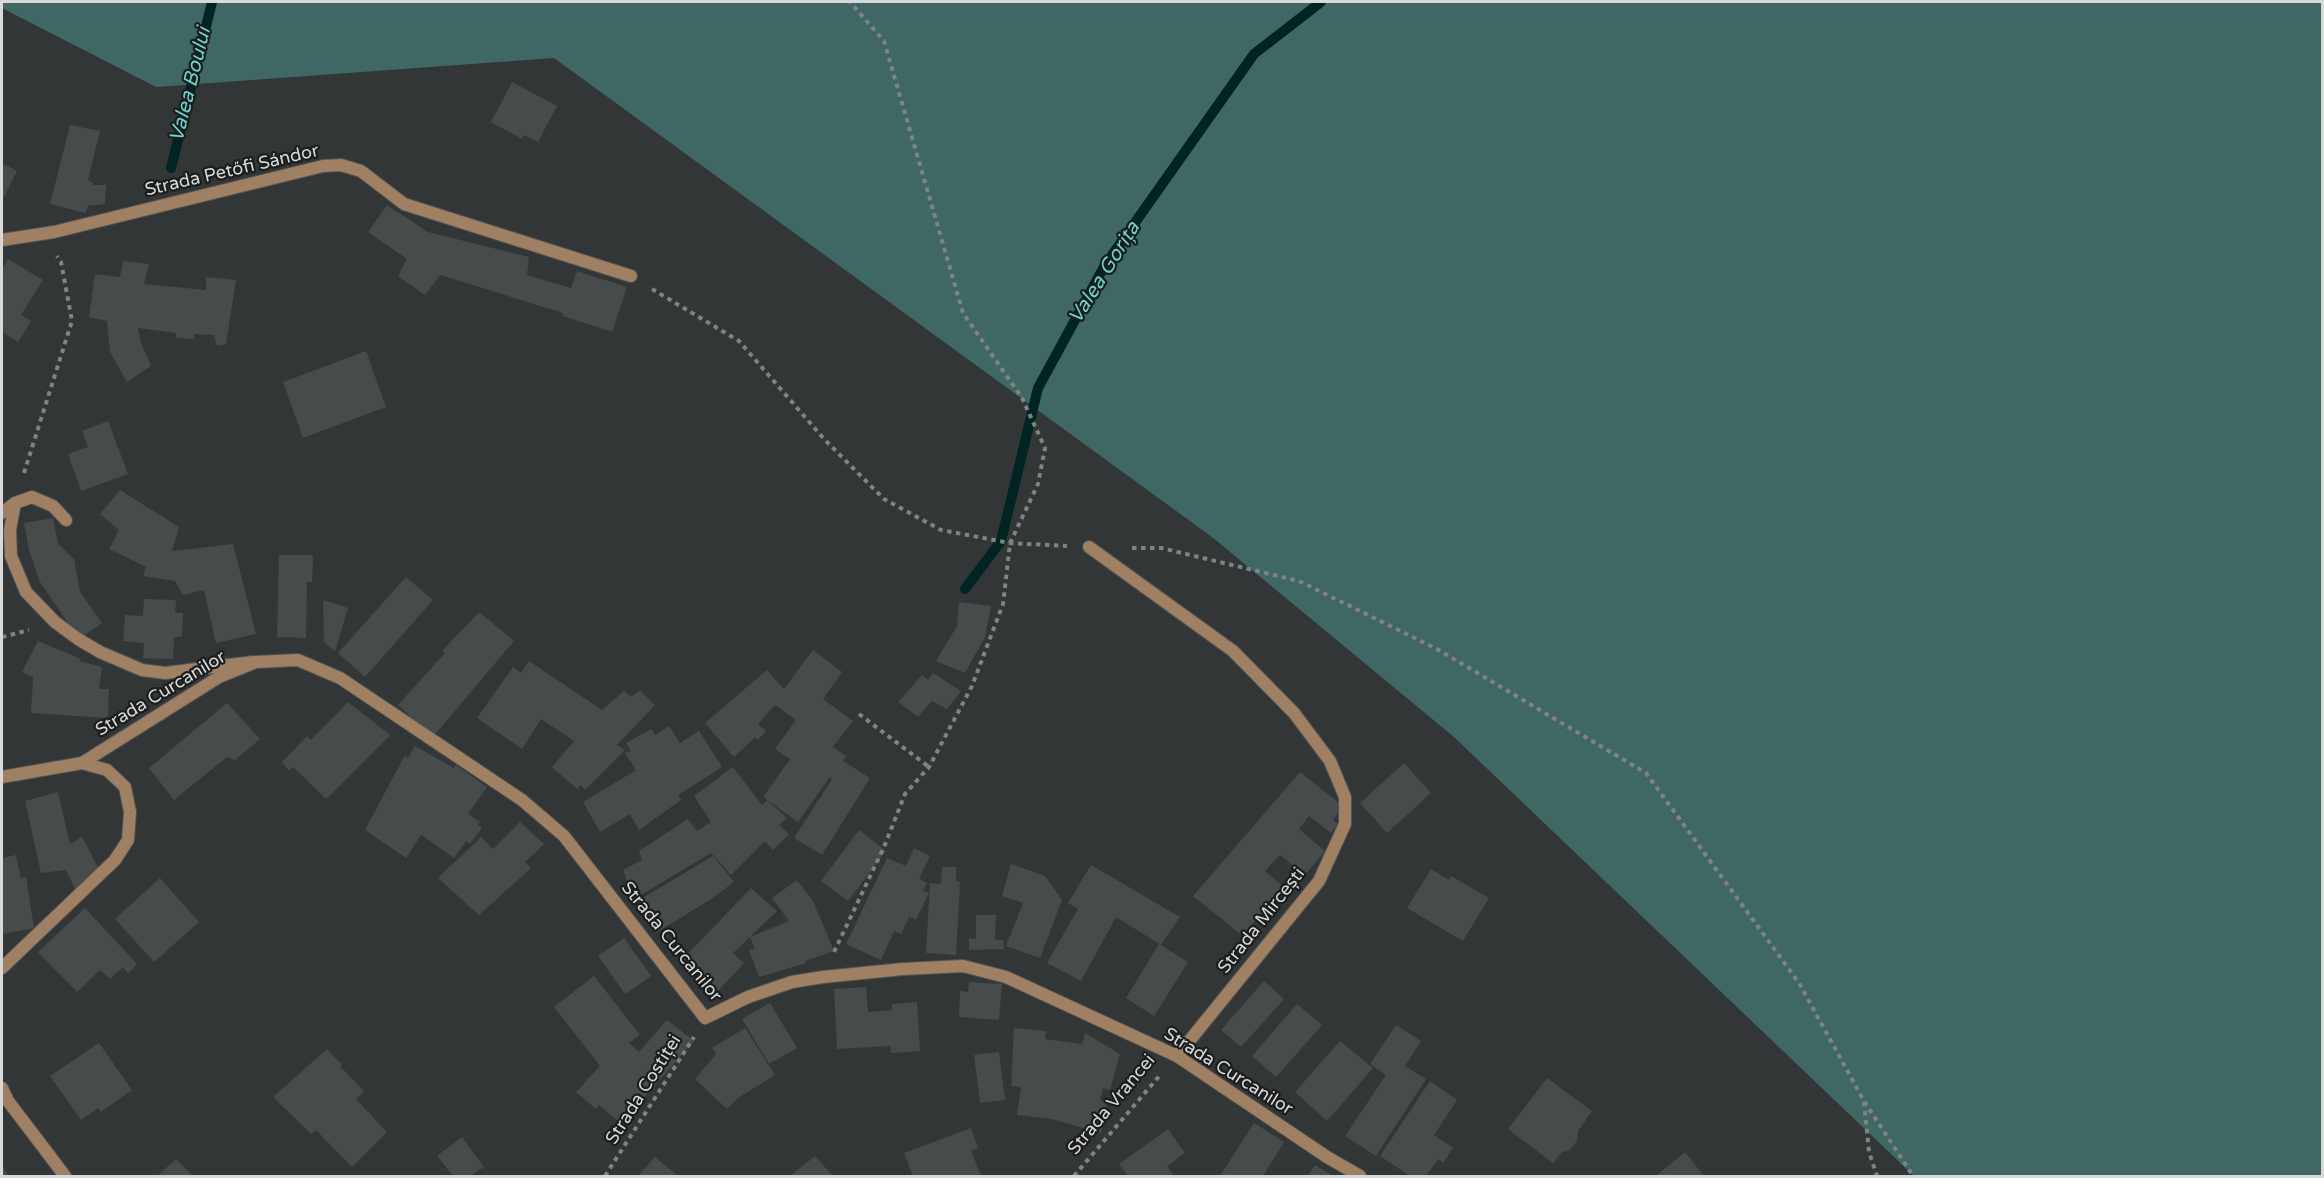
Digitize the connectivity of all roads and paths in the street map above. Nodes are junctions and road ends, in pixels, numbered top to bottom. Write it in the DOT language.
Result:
graph roads {
  1 [pos="850,2"];
  2 [pos="35,235"];
  3 [pos="2,240"];
  4 [pos="631,276"];
  5 [pos="15,502"];
  6 [pos="2,513"];
  7 [pos="66,520"];
  8 [pos="1010,543"];
  9 [pos="1089,547"];
  10 [pos="1130,548"];
  11 [pos="256,662"];
  12 [pos="859,714"];
  13 [pos="82,763"];
  14 [pos="929,767"];
  15 [pos="2,777"];
  16 [pos="2,968"];
  17 [pos="823,977"];
  18 [pos="705,1018"];
  19 [pos="1177,1056"];
  20 [pos="2,1088"];
  21 [pos="1864,1101"];
  22 [pos="65,1176"];
  23 [pos="605,1176"];
  24 [pos="1074,1176"];
  25 [pos="1360,1176"];
  26 [pos="1877,1176"];
  27 [pos="1913,1176"];
  1 -- 8 [label="path"];
  2 -- 3 [label="street, Strada Petőfi Sándor"];
  2 -- 4 [label="street, Strada Petőfi Sándor"];
  2 -- 5 [label="path"];
  4 -- 8 [label="path"];
  5 -- 6 [label="street"];
  5 -- 7 [label="street"];
  5 -- 11 [label="street"];
  8 -- 9 [label="path"];
  8 -- 14 [label="path"];
  9 -- 19 [label="street, Strada Mircești"];
  10 -- 21 [label="path"];
  11 -- 13 [label="street, Strada Curcanilor"];
  11 -- 18 [label="street, Strada Curcanilor"];
  12 -- 14 [label="path"];
  13 -- 15 [label="street, Strada Curcanilor"];
  13 -- 16 [label="street"];
  14 -- 17 [label="path"];
  17 -- 18 [label="street, Strada Curcanilor"];
  17 -- 19 [label="street, Strada Curcanilor"];
  18 -- 23 [label="path, Strada Costiței"];
  19 -- 24 [label="path, Strada Vrancei"];
  19 -- 25 [label="street, Strada Curcanilor"];
  20 -- 22 [label="street"];
  21 -- 26 [label="path"];
  21 -- 27 [label="path"];
}
